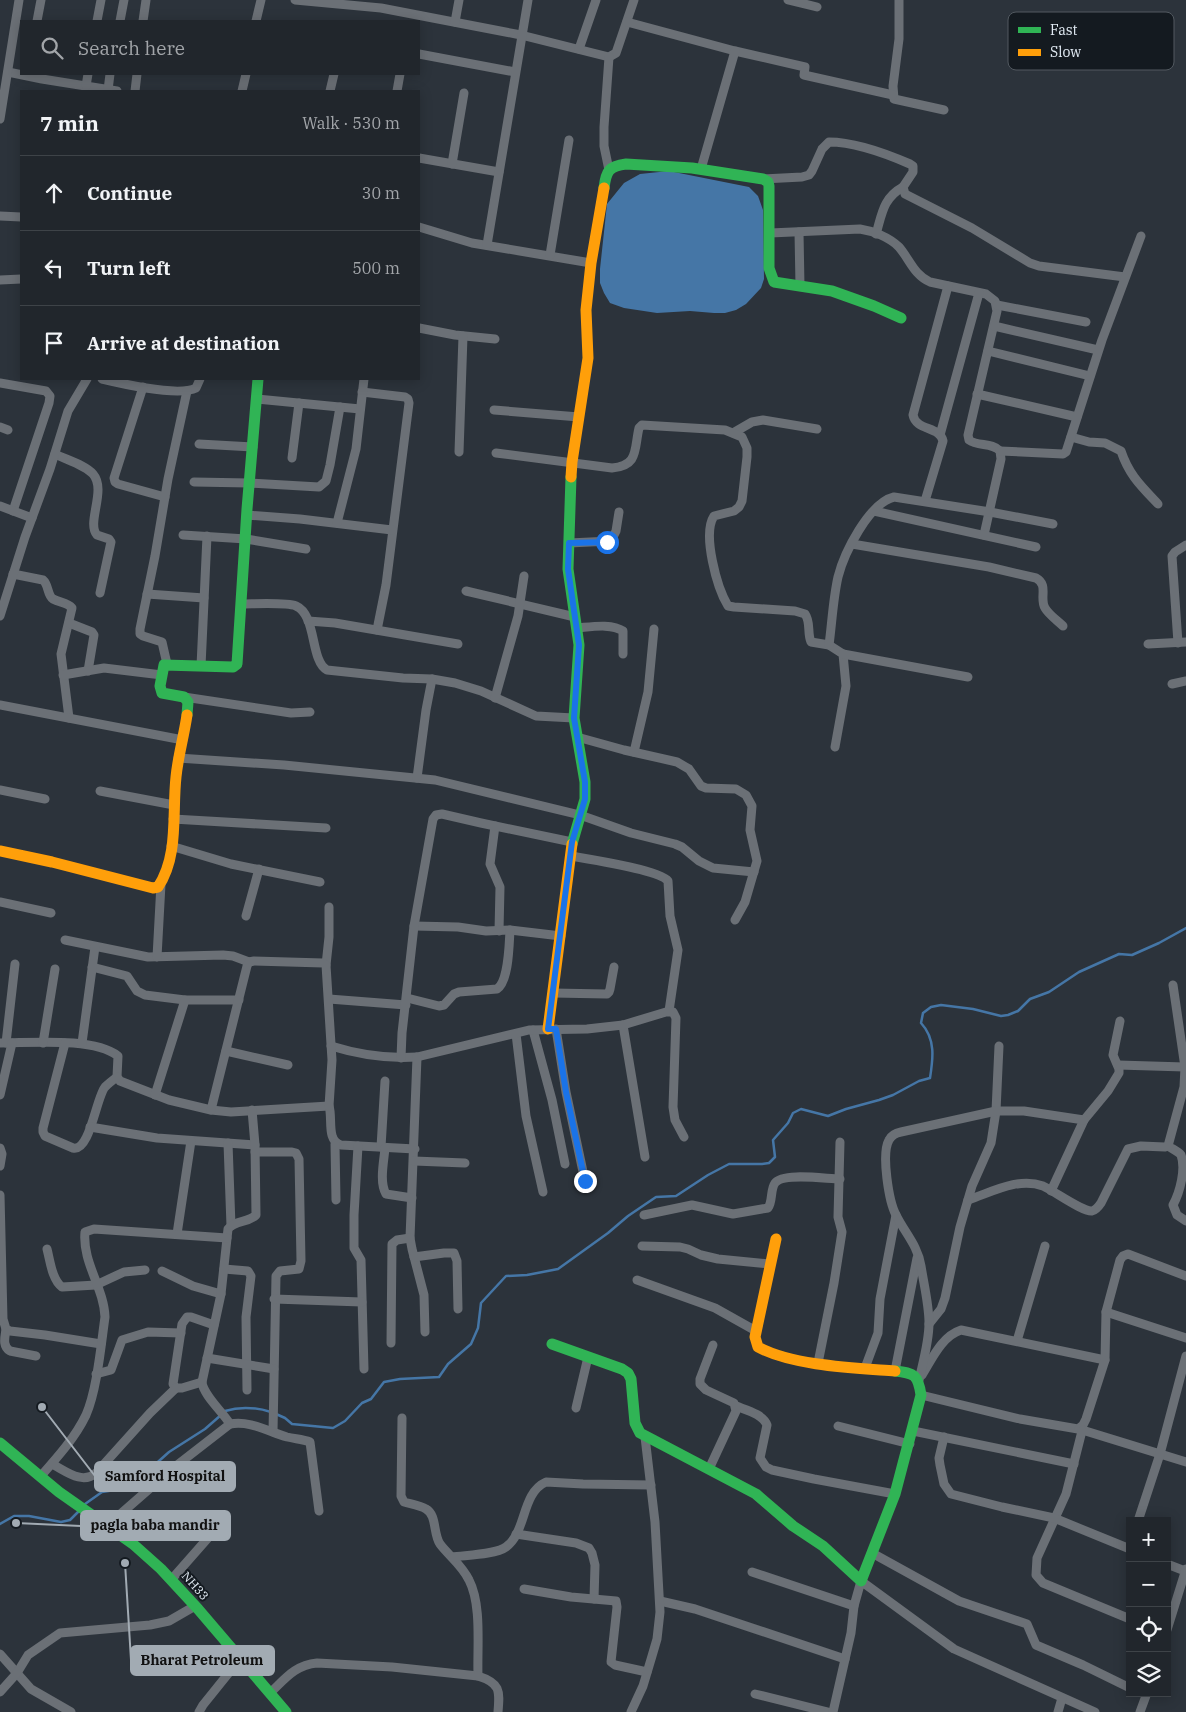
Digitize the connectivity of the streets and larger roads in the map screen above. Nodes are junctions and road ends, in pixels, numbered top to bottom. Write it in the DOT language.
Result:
graph roads {
  1 [pos="19,0"];
  2 [pos="41,0"];
  3 [pos="101,0"];
  4 [pos="124,0"];
  5 [pos="146,0"];
  6 [pos="261,0"];
  7 [pos="295,0"];
  8 [pos="459,0"];
  9 [pos="528,0"];
  10 [pos="596,0"];
  11 [pos="634,0"];
  12 [pos="788,0"];
  13 [pos="899,0"];
  14 [pos="305,1"];
  15 [pos="355,3"];
  16 [pos="817,7"];
  17 [pos="407,17"];
  18 [pos="37,20"];
  19 [pos="97,20"];
  20 [pos="120,20"];
  21 [pos="143,20"];
  22 [pos="256,20"];
  23 [pos="455,22"];
  24 [pos="627,22"];
  25 [pos="521,36"];
  26 [pos="579,49"];
  27 [pos="735,51"];
  28 [pos="420,54"];
  29 [pos="609,56"];
  30 [pos="8,72"];
  31 [pos="515,72"];
  32 [pos="20,74"];
  33 [pos="27,75"];
  34 [pos="88,75"];
  35 [pos="110,75"];
  36 [pos="137,75"];
  37 [pos="246,75"];
  38 [pos="334,75"];
  39 [pos="400,75"];
  40 [pos="86,86"];
  41 [pos="107,90"];
  42 [pos="112,90"];
  43 [pos="135,90"];
  44 [pos="242,90"];
  45 [pos="330,90"];
  46 [pos="397,90"];
  47 [pos="464,93"];
  48 [pos="893,95"];
  49 [pos="944,110"];
  50 [pos="0,119"];
  51 [pos="569,140"];
  52 [pos="420,158"];
  53 [pos="452,164"];
  54 [pos="701,169"];
  55 [pos="609,170"];
  56 [pos="498,172"];
  57 [pos="763,178"];
  58 [pos="903,188"];
  59 [pos="0,216"];
  60 [pos="20,217"];
  61 [pos="420,227"];
  62 [pos="799,232"];
  63 [pos="770,233"];
  64 [pos="876,234"];
  65 [pos="1141,236"];
  66 [pos="486,245"];
  67 [pos="550,255"];
  68 [pos="591,263"];
  69 [pos="20,276"];
  70 [pos="1126,277"];
  71 [pos="0,280"];
  72 [pos="800,286"];
  73 [pos="948,286"];
  74 [pos="979,293"];
  75 [pos="997,305"];
  76 [pos="901,318"];
  77 [pos="1086,322"];
  78 [pos="994,326"];
  79 [pos="420,328"];
  80 [pos="463,336"];
  81 [pos="495,338"];
  82 [pos="1098,350"];
  83 [pos="988,351"];
  84 [pos="1090,376"];
  85 [pos="86,380"];
  86 [pos="107,380"];
  87 [pos="200,380"];
  88 [pos="258,380"];
  89 [pos="364,380"];
  90 [pos="0,382"];
  91 [pos="143,387"];
  92 [pos="187,391"];
  93 [pos="362,392"];
  94 [pos="977,394"];
  95 [pos="257,399"];
  96 [pos="298,403"];
  97 [pos="340,407"];
  98 [pos="360,409"];
  99 [pos="494,410"];
  100 [pos="579,417"];
  101 [pos="1077,417"];
  102 [pos="817,430"];
  103 [pos="733,432"];
  104 [pos="940,435"];
  105 [pos="1071,438"];
  106 [pos="200,444"];
  107 [pos="253,447"];
  108 [pos="1000,451"];
  109 [pos="458,452"];
  110 [pos="496,453"];
  111 [pos="55,454"];
  112 [pos="292,458"];
  113 [pos="572,462"];
  114 [pos="194,482"];
  115 [pos="250,483"];
  116 [pos="165,497"];
  117 [pos="925,501"];
  118 [pos="1158,504"];
  119 [pos="0,506"];
  120 [pos="13,511"];
  121 [pos="874,511"];
  122 [pos="619,512"];
  123 [pos="990,512"];
  124 [pos="247,515"];
  125 [pos="32,518"];
  126 [pos="337,523"];
  127 [pos="1053,524"];
  128 [pos="392,530"];
  129 [pos="184,535"];
  130 [pos="207,536"];
  131 [pos="984,536"];
  132 [pos="246,539"];
  133 [pos="569,543"];
  134 [pos="852,544"];
  135 [pos="1186,545"];
  136 [pos="1036,547"];
  137 [pos="306,549"];
  138 [pos="13,574"];
  139 [pos="524,576"];
  140 [pos="466,590"];
  141 [pos="100,592"];
  142 [pos="147,594"];
  143 [pos="204,598"];
  144 [pos="520,603"];
  145 [pos="241,604"];
  146 [pos="0,616"];
  147 [pos="308,621"];
  148 [pos="576,622"];
  149 [pos="69,623"];
  150 [pos="1063,626"];
  151 [pos="654,629"];
  152 [pos="377,630"];
  153 [pos="1182,642"];
  154 [pos="458,644"];
  155 [pos="1148,644"];
  156 [pos="824,645"];
  157 [pos="623,654"];
  158 [pos="843,654"];
  159 [pos="167,664"];
  160 [pos="201,666"];
  161 [pos="88,670"];
  162 [pos="64,675"];
  163 [pos="162,675"];
  164 [pos="968,677"];
  165 [pos="432,679"];
  166 [pos="1186,681"];
  167 [pos="1172,684"];
  168 [pos="184,697"];
  169 [pos="495,698"];
  170 [pos="0,705"];
  171 [pos="310,712"];
  172 [pos="69,718"];
  173 [pos="574,718"];
  174 [pos="577,737"];
  175 [pos="183,740"];
  176 [pos="836,747"];
  177 [pos="634,752"];
  178 [pos="178,758"];
  179 [pos="418,778"];
  180 [pos="0,790"];
  181 [pos="100,791"];
  182 [pos="45,799"];
  183 [pos="174,805"];
  184 [pos="580,814"];
  185 [pos="174,820"];
  186 [pos="495,826"];
  187 [pos="326,828"];
  188 [pos="572,842"];
  189 [pos="171,846"];
  190 [pos="0,851"];
  191 [pos="570,856"];
  192 [pos="259,869"];
  193 [pos="754,872"];
  194 [pos="320,882"];
  195 [pos="161,884"];
  196 [pos="0,902"];
  197 [pos="329,907"];
  198 [pos="52,913"];
  199 [pos="246,916"];
  200 [pos="735,920"];
  201 [pos="414,926"];
  202 [pos="510,930"];
  203 [pos="500,931"];
  204 [pos="561,936"];
  205 [pos="65,940"];
  206 [pos="95,947"];
  207 [pos="157,957"];
  208 [pos="249,962"];
  209 [pos="15,964"];
  210 [pos="326,965"];
  211 [pos="92,967"];
  212 [pos="614,967"];
  213 [pos="55,969"];
  214 [pos="1172,985"];
  215 [pos="553,993"];
  216 [pos="329,999"];
  217 [pos="185,1000"];
  218 [pos="239,1000"];
  219 [pos="406,1001"];
  220 [pos="669,1011"];
  221 [pos="1120,1021"];
  222 [pos="623,1025"];
  223 [pos="552,1029"];
  224 [pos="533,1030"];
  225 [pos="516,1034"];
  226 [pos="6,1043"];
  227 [pos="43,1043"];
  228 [pos="65,1043"];
  229 [pos="82,1043"];
  230 [pos="331,1046"];
  231 [pos="999,1046"];
  232 [pos="226,1051"];
  233 [pos="417,1056"];
  234 [pos="401,1058"];
  235 [pos="288,1065"];
  236 [pos="1118,1065"];
  237 [pos="1185,1067"];
  238 [pos="117,1077"];
  239 [pos="385,1081"];
  240 [pos="1185,1087"];
  241 [pos="0,1095"];
  242 [pos="155,1095"];
  243 [pos="329,1106"];
  244 [pos="211,1110"];
  245 [pos="252,1110"];
  246 [pos="996,1111"];
  247 [pos="1084,1120"];
  248 [pos="90,1127"];
  249 [pos="684,1137"];
  250 [pos="191,1141"];
  251 [pos="840,1142"];
  252 [pos="228,1143"];
  253 [pos="335,1144"];
  254 [pos="358,1146"];
  255 [pos="1168,1146"];
  256 [pos="383,1147"];
  257 [pos="0,1148"];
  258 [pos="255,1149"];
  259 [pos="415,1149"];
  260 [pos="645,1158"];
  261 [pos="414,1161"];
  262 [pos="465,1163"];
  263 [pos="565,1164"];
  264 [pos="0,1166"];
  265 [pos="840,1179"];
  266 [pos="585,1181"];
  267 [pos="1051,1190"];
  268 [pos="543,1192"];
  269 [pos="0,1195"];
  270 [pos="412,1198"];
  271 [pos="336,1200"];
  272 [pos="968,1200"];
  273 [pos="644,1215"];
  274 [pos="896,1215"];
  275 [pos="1186,1221"];
  276 [pos="231,1226"];
  277 [pos="177,1234"];
  278 [pos="227,1238"];
  279 [pos="410,1238"];
  280 [pos="776,1239"];
  281 [pos="642,1246"];
  282 [pos="1046,1246"];
  283 [pos="47,1249"];
  284 [pos="918,1252"];
  285 [pos="414,1257"];
  286 [pos="770,1264"];
  287 [pos="224,1269"];
  288 [pos="145,1270"];
  289 [pos="162,1271"];
  290 [pos="1186,1276"];
  291 [pos="638,1280"];
  292 [pos="96,1285"];
  293 [pos="222,1294"];
  294 [pos="274,1299"];
  295 [pos="362,1302"];
  296 [pos="458,1309"];
  297 [pos="1106,1312"];
  298 [pos="929,1324"];
  299 [pos="214,1325"];
  300 [pos="6,1329"];
  301 [pos="756,1331"];
  302 [pos="181,1332"];
  303 [pos="425,1332"];
  304 [pos="1186,1338"];
  305 [pos="1017,1341"];
  306 [pos="391,1343"];
  307 [pos="101,1344"];
  308 [pos="552,1344"];
  309 [pos="713,1344"];
  310 [pos="36,1356"];
  311 [pos="1186,1356"];
  312 [pos="588,1357"];
  313 [pos="207,1358"];
  314 [pos="1105,1360"];
  315 [pos="818,1363"];
  316 [pos="247,1365"];
  317 [pos="865,1368"];
  318 [pos="274,1369"];
  319 [pos="364,1369"];
  320 [pos="895,1372"];
  321 [pos="96,1374"];
  322 [pos="919,1380"];
  323 [pos="202,1382"];
  324 [pos="176,1388"];
  325 [pos="247,1390"];
  326 [pos="920,1395"];
  327 [pos="736,1406"];
  328 [pos="576,1408"];
  329 [pos="402,1418"];
  330 [pos="229,1421"];
  331 [pos="838,1426"];
  332 [pos="1080,1430"];
  333 [pos="913,1431"];
  334 [pos="273,1432"];
  335 [pos="645,1437"];
  336 [pos="944,1437"];
  337 [pos="0,1443"];
  338 [pos="910,1444"];
  339 [pos="1160,1454"];
  340 [pos="1186,1462"];
  341 [pos="52,1464"];
  342 [pos="1074,1464"];
  343 [pos="709,1469"];
  344 [pos="40,1477"];
  345 [pos="651,1484"];
  346 [pos="895,1494"];
  347 [pos="319,1511"];
  348 [pos="1139,1517"];
  349 [pos="1054,1518"];
  350 [pos="222,1522"];
  351 [pos="108,1525"];
  352 [pos="516,1534"];
  353 [pos="1126,1547"];
  354 [pos="872,1553"];
  355 [pos="452,1557"];
  356 [pos="1171,1565"];
  357 [pos="1186,1570"];
  358 [pos="752,1572"];
  359 [pos="171,1580"];
  360 [pos="861,1581"];
  361 [pos="524,1589"];
  362 [pos="594,1599"];
  363 [pos="660,1601"];
  364 [pos="196,1606"];
  365 [pos="854,1606"];
  366 [pos="1126,1617"];
  367 [pos="1171,1617"];
  368 [pos="0,1654"];
  369 [pos="240,1659"];
  370 [pos="845,1659"];
  371 [pos="647,1672"];
  372 [pos="17,1673"];
  373 [pos="478,1676"];
  374 [pos="1126,1686"];
  375 [pos="0,1692"];
  376 [pos="270,1693"];
  377 [pos="755,1694"];
  378 [pos="1143,1697"];
  379 [pos="1062,1698"];
  380 [pos="1092,1711"];
  381 [pos="71,1712"];
  382 [pos="199,1712"];
  383 [pos="286,1712"];
  384 [pos="498,1712"];
  385 [pos="631,1712"];
  386 [pos="828,1712"];
  387 [pos="833,1712"];
  388 [pos="1058,1712"];
  389 [pos="1140,1712"];
  1 -- 30 [label="street"];
  2 -- 18 [label="street"];
  3 -- 19 [label="street"];
  4 -- 20 [label="street"];
  5 -- 21 [label="street"];
  6 -- 22 [label="street"];
  7 -- 14 [label="street"];
  8 -- 23 [label="street"];
  9 -- 25 [label="street"];
  10 -- 26 [label="street"];
  11 -- 24 [label="street"];
  12 -- 16 [label="street"];
  13 -- 48 [label="street"];
  14 -- 15 [label="street"];
  15 -- 17 [label="street"];
  17 -- 23 [label="street"];
  23 -- 25 [label="street"];
  24 -- 27 [label="street"];
  24 -- 29 [label="street"];
  25 -- 26 [label="street"];
  25 -- 31 [label="street"];
  26 -- 29 [label="street"];
  27 -- 48 [label="street"];
  27 -- 54 [label="street"];
  28 -- 31 [label="street"];
  29 -- 55 [label="street"];
  30 -- 32 [label="street"];
  30 -- 50 [label="street"];
  31 -- 56 [label="street"];
  33 -- 40 [label="street"];
  34 -- 40 [label="street"];
  35 -- 42 [label="street"];
  36 -- 43 [label="street"];
  37 -- 44 [label="street"];
  38 -- 45 [label="street"];
  39 -- 46 [label="street"];
  40 -- 41 [label="street"];
  47 -- 53 [label="street"];
  48 -- 49 [label="street"];
  51 -- 67 [label="street"];
  52 -- 53 [label="street"];
  53 -- 56 [label="street"];
  54 -- 55 [label="street"];
  54 -- 57 [label="street"];
  55 -- 68 [label="street"];
  56 -- 66 [label="street"];
  57 -- 58 [label="street"];
  57 -- 63 [label="street"];
  58 -- 64 [label="street"];
  58 -- 70 [label="street"];
  59 -- 60 [label="street"];
  61 -- 66 [label="street"];
  62 -- 63 [label="street"];
  62 -- 64 [label="street"];
  62 -- 72 [label="street"];
  63 -- 72 [label="street"];
  64 -- 73 [label="street"];
  65 -- 70 [label="street"];
  66 -- 67 [label="street"];
  67 -- 68 [label="street"];
  68 -- 100 [label="street"];
  69 -- 71 [label="street"];
  70 -- 82 [label="street"];
  72 -- 76 [label="street"];
  73 -- 74 [label="street"];
  73 -- 104 [label="street"];
  74 -- 75 [label="street"];
  74 -- 104 [label="street"];
  75 -- 77 [label="street"];
  75 -- 78 [label="street"];
  78 -- 82 [label="street"];
  78 -- 83 [label="street"];
  79 -- 80 [label="street"];
  80 -- 81 [label="street"];
  80 -- 109 [label="street"];
  82 -- 84 [label="street"];
  83 -- 84 [label="street"];
  83 -- 94 [label="street"];
  84 -- 101 [label="street"];
  85 -- 111 [label="street"];
  86 -- 91 [label="street"];
  87 -- 92 [label="street"];
  88 -- 95 [label="street"];
  89 -- 93 [label="street"];
  90 -- 120 [label="street"];
  91 -- 92 [label="street"];
  91 -- 116 [label="street"];
  92 -- 116 [label="street"];
  93 -- 98 [label="street"];
  93 -- 128 [label="street"];
  94 -- 101 [label="street"];
  94 -- 108 [label="street"];
  95 -- 96 [label="street"];
  95 -- 107 [label="street"];
  96 -- 97 [label="street"];
  96 -- 112 [label="street"];
  97 -- 98 [label="street"];
  97 -- 115 [label="street"];
  98 -- 126 [label="street"];
  99 -- 100 [label="street"];
  100 -- 113 [label="street"];
  101 -- 105 [label="street"];
  102 -- 103 [label="street"];
  103 -- 113 [label="street"];
  103 -- 156 [label="street"];
  104 -- 117 [label="street"];
  105 -- 108 [label="street"];
  105 -- 118 [label="street"];
  106 -- 107 [label="street"];
  107 -- 115 [label="street"];
  108 -- 123 [label="street"];
  110 -- 113 [label="street"];
  111 -- 125 [label="street"];
  111 -- 141 [label="street"];
  113 -- 133 [label="street"];
  114 -- 115 [label="street"];
  115 -- 124 [label="street"];
  116 -- 142 [label="street"];
  117 -- 121 [label="street"];
  117 -- 123 [label="street"];
  119 -- 120 [label="street"];
  120 -- 125 [label="street"];
  121 -- 131 [label="street"];
  121 -- 134 [label="street"];
  122 -- 133 [label="street"];
  123 -- 127 [label="street"];
  123 -- 131 [label="street"];
  124 -- 126 [label="street"];
  124 -- 132 [label="street"];
  125 -- 138 [label="street"];
  126 -- 128 [label="street"];
  128 -- 152 [label="street"];
  129 -- 130 [label="street"];
  130 -- 132 [label="street"];
  130 -- 143 [label="street"];
  131 -- 136 [label="street"];
  132 -- 137 [label="street"];
  132 -- 145 [label="street"];
  133 -- 148 [label="street"];
  134 -- 150 [label="street"];
  134 -- 156 [label="street"];
  135 -- 153 [label="street"];
  138 -- 146 [label="street"];
  138 -- 149 [label="street"];
  139 -- 144 [label="street"];
  140 -- 144 [label="street"];
  142 -- 143 [label="street"];
  142 -- 159 [label="street"];
  143 -- 160 [label="street"];
  144 -- 148 [label="street"];
  144 -- 169 [label="street"];
  145 -- 147 [label="street"];
  145 -- 160 [label="street"];
  147 -- 152 [label="street"];
  147 -- 165 [label="street"];
  148 -- 157 [label="street"];
  148 -- 173 [label="street"];
  149 -- 161 [label="street"];
  149 -- 162 [label="street"];
  151 -- 177 [label="street"];
  152 -- 154 [label="street"];
  153 -- 155 [label="street"];
  156 -- 158 [label="street"];
  158 -- 164 [label="street"];
  158 -- 176 [label="street"];
  159 -- 160 [label="street"];
  159 -- 163 [label="street"];
  161 -- 162 [label="street"];
  161 -- 163 [label="street"];
  162 -- 172 [label="street"];
  163 -- 168 [label="street"];
  165 -- 169 [label="street"];
  165 -- 179 [label="street"];
  166 -- 167 [label="street"];
  168 -- 171 [label="street"];
  168 -- 175 [label="street"];
  169 -- 173 [label="street"];
  170 -- 172 [label="street"];
  172 -- 175 [label="street"];
  173 -- 174 [label="street"];
  174 -- 177 [label="street"];
  174 -- 184 [label="street"];
  175 -- 178 [label="street"];
  177 -- 193 [label="street"];
  178 -- 179 [label="street"];
  178 -- 183 [label="street"];
  179 -- 184 [label="street"];
  180 -- 182 [label="street"];
  181 -- 183 [label="street"];
  183 -- 185 [label="street"];
  184 -- 188 [label="street"];
  184 -- 193 [label="street"];
  185 -- 187 [label="street"];
  185 -- 189 [label="street"];
  186 -- 188 [label="street"];
  186 -- 201 [label="street"];
  186 -- 203 [label="street"];
  188 -- 191 [label="street"];
  189 -- 192 [label="street"];
  189 -- 195 [label="street"];
  190 -- 195 [label="street"];
  191 -- 204 [label="street"];
  191 -- 220 [label="street"];
  192 -- 194 [label="street"];
  192 -- 199 [label="street"];
  193 -- 200 [label="street"];
  195 -- 207 [label="street"];
  196 -- 198 [label="street"];
  197 -- 210 [label="street"];
  201 -- 203 [label="street"];
  201 -- 219 [label="street"];
  202 -- 203 [label="street"];
  202 -- 204 [label="street"];
  202 -- 219 [label="street"];
  204 -- 215 [label="street"];
  205 -- 206 [label="street"];
  206 -- 207 [label="street"];
  206 -- 211 [label="street"];
  207 -- 208 [label="street"];
  208 -- 210 [label="street"];
  208 -- 218 [label="street"];
  209 -- 226 [label="street"];
  210 -- 216 [label="street"];
  211 -- 217 [label="street"];
  211 -- 229 [label="street"];
  212 -- 215 [label="street"];
  213 -- 227 [label="street"];
  214 -- 237 [label="street"];
  215 -- 223 [label="street"];
  216 -- 219 [label="street"];
  216 -- 230 [label="street"];
  217 -- 218 [label="street"];
  217 -- 242 [label="street"];
  218 -- 232 [label="street"];
  219 -- 234 [label="street"];
  220 -- 222 [label="street"];
  220 -- 249 [label="street"];
  221 -- 236 [label="street"];
  222 -- 223 [label="street"];
  222 -- 260 [label="street"];
  223 -- 224 [label="street"];
  223 -- 266 [label="street"];
  224 -- 225 [label="street"];
  224 -- 263 [label="street"];
  225 -- 233 [label="street"];
  225 -- 268 [label="street"];
  226 -- 227 [label="street"];
  226 -- 241 [label="street"];
  227 -- 228 [label="street"];
  228 -- 229 [label="street"];
  228 -- 248 [label="street"];
  229 -- 238 [label="street"];
  230 -- 234 [label="street"];
  230 -- 243 [label="street"];
  231 -- 246 [label="street"];
  232 -- 235 [label="street"];
  232 -- 244 [label="street"];
  233 -- 234 [label="street"];
  233 -- 259 [label="street"];
  236 -- 237 [label="street"];
  236 -- 247 [label="street"];
  237 -- 240 [label="street"];
  238 -- 242 [label="street"];
  238 -- 248 [label="street"];
  239 -- 256 [label="street"];
  240 -- 255 [label="street"];
  242 -- 244 [label="street"];
  243 -- 245 [label="street"];
  243 -- 253 [label="street"];
  244 -- 245 [label="street"];
  245 -- 258 [label="street"];
  246 -- 247 [label="street"];
  246 -- 272 [label="street"];
  246 -- 274 [label="street"];
  247 -- 267 [label="street"];
  248 -- 250 [label="street"];
  250 -- 252 [label="street"];
  250 -- 277 [label="street"];
  251 -- 265 [label="street"];
  252 -- 258 [label="street"];
  252 -- 276 [label="street"];
  253 -- 254 [label="street"];
  253 -- 271 [label="street"];
  254 -- 256 [label="street"];
  254 -- 295 [label="street"];
  255 -- 267 [label="street"];
  255 -- 275 [label="street"];
  256 -- 259 [label="street"];
  256 -- 270 [label="street"];
  257 -- 264 [label="street"];
  258 -- 276 [label="street"];
  258 -- 294 [label="street"];
  259 -- 261 [label="street"];
  261 -- 262 [label="street"];
  261 -- 270 [label="street"];
  265 -- 273 [label="street"];
  265 -- 315 [label="street"];
  267 -- 272 [label="street"];
  269 -- 300 [label="street"];
  270 -- 279 [label="street"];
  272 -- 298 [label="street"];
  274 -- 284 [label="street"];
  274 -- 317 [label="street"];
  276 -- 278 [label="street"];
  277 -- 278 [label="street"];
  277 -- 292 [label="street"];
  278 -- 287 [label="street"];
  279 -- 285 [label="street"];
  279 -- 306 [label="street"];
  280 -- 286 [label="street"];
  281 -- 286 [label="street"];
  282 -- 305 [label="street"];
  283 -- 292 [label="street"];
  284 -- 298 [label="street"];
  284 -- 320 [label="street"];
  285 -- 296 [label="street"];
  285 -- 303 [label="street"];
  286 -- 301 [label="street"];
  287 -- 293 [label="street"];
  287 -- 316 [label="street"];
  288 -- 292 [label="street"];
  289 -- 293 [label="street"];
  290 -- 297 [label="street"];
  291 -- 301 [label="street"];
  292 -- 307 [label="street"];
  293 -- 299 [label="street"];
  294 -- 295 [label="street"];
  294 -- 318 [label="street"];
  295 -- 319 [label="street"];
  297 -- 304 [label="street"];
  297 -- 314 [label="street"];
  298 -- 322 [label="street"];
  299 -- 302 [label="street"];
  299 -- 313 [label="street"];
  300 -- 307 [label="street"];
  300 -- 310 [label="street"];
  301 -- 315 [label="street"];
  302 -- 321 [label="street"];
  302 -- 324 [label="street"];
  305 -- 314 [label="street"];
  305 -- 322 [label="street"];
  307 -- 321 [label="street"];
  308 -- 312 [label="street"];
  309 -- 327 [label="street"];
  311 -- 339 [label="street"];
  312 -- 328 [label="street"];
  312 -- 335 [label="street"];
  313 -- 316 [label="street"];
  313 -- 323 [label="street"];
  314 -- 332 [label="street"];
  315 -- 317 [label="street"];
  316 -- 318 [label="street"];
  316 -- 325 [label="street"];
  317 -- 320 [label="street"];
  318 -- 334 [label="street"];
  320 -- 322 [label="street"];
  321 -- 341 [label="street"];
  322 -- 326 [label="street"];
  323 -- 324 [label="street"];
  323 -- 330 [label="street"];
  324 -- 341 [label="street"];
  326 -- 332 [label="street"];
  326 -- 333 [label="street"];
  327 -- 343 [label="street"];
  327 -- 346 [label="street"];
  329 -- 355 [label="street"];
  330 -- 334 [label="street"];
  330 -- 351 [label="street"];
  331 -- 338 [label="street"];
  332 -- 339 [label="street"];
  332 -- 342 [label="street"];
  333 -- 336 [label="street"];
  333 -- 338 [label="street"];
  334 -- 347 [label="street"];
  335 -- 343 [label="street"];
  335 -- 345 [label="street"];
  336 -- 342 [label="street"];
  336 -- 349 [label="street"];
  337 -- 344 [label="street, NH33"];
  338 -- 346 [label="street"];
  339 -- 340 [label="street"];
  339 -- 348 [label="street"];
  341 -- 344 [label="street"];
  342 -- 349 [label="street"];
  343 -- 360 [label="street"];
  344 -- 351 [label="street, NH33"];
  345 -- 352 [label="street"];
  345 -- 363 [label="street"];
  346 -- 354 [label="street"];
  349 -- 353 [label="street"];
  349 -- 366 [label="street"];
  350 -- 359 [label="street"];
  351 -- 359 [label="street, NH33"];
  352 -- 355 [label="street"];
  352 -- 362 [label="street"];
  354 -- 360 [label="street"];
  354 -- 374 [label="street"];
  355 -- 373 [label="street"];
  356 -- 357 [label="street"];
  357 -- 367 [label="street"];
  358 -- 365 [label="street"];
  359 -- 364 [label="street, NH33"];
  360 -- 365 [label="street"];
  360 -- 379 [label="street"];
  361 -- 362 [label="street"];
  362 -- 371 [label="street"];
  363 -- 370 [label="street"];
  363 -- 371 [label="street"];
  364 -- 369 [label="street, NH33"];
  364 -- 372 [label="street"];
  365 -- 370 [label="street"];
  368 -- 372 [label="street"];
  369 -- 376 [label="street, NH33"];
  369 -- 382 [label="street"];
  370 -- 387 [label="street"];
  371 -- 385 [label="street"];
  372 -- 375 [label="street"];
  372 -- 381 [label="street"];
  373 -- 376 [label="street"];
  373 -- 384 [label="street"];
  376 -- 383 [label="street, NH33"];
  377 -- 386 [label="street"];
  378 -- 389 [label="street"];
  379 -- 380 [label="street"];
  379 -- 388 [label="street"];
}
